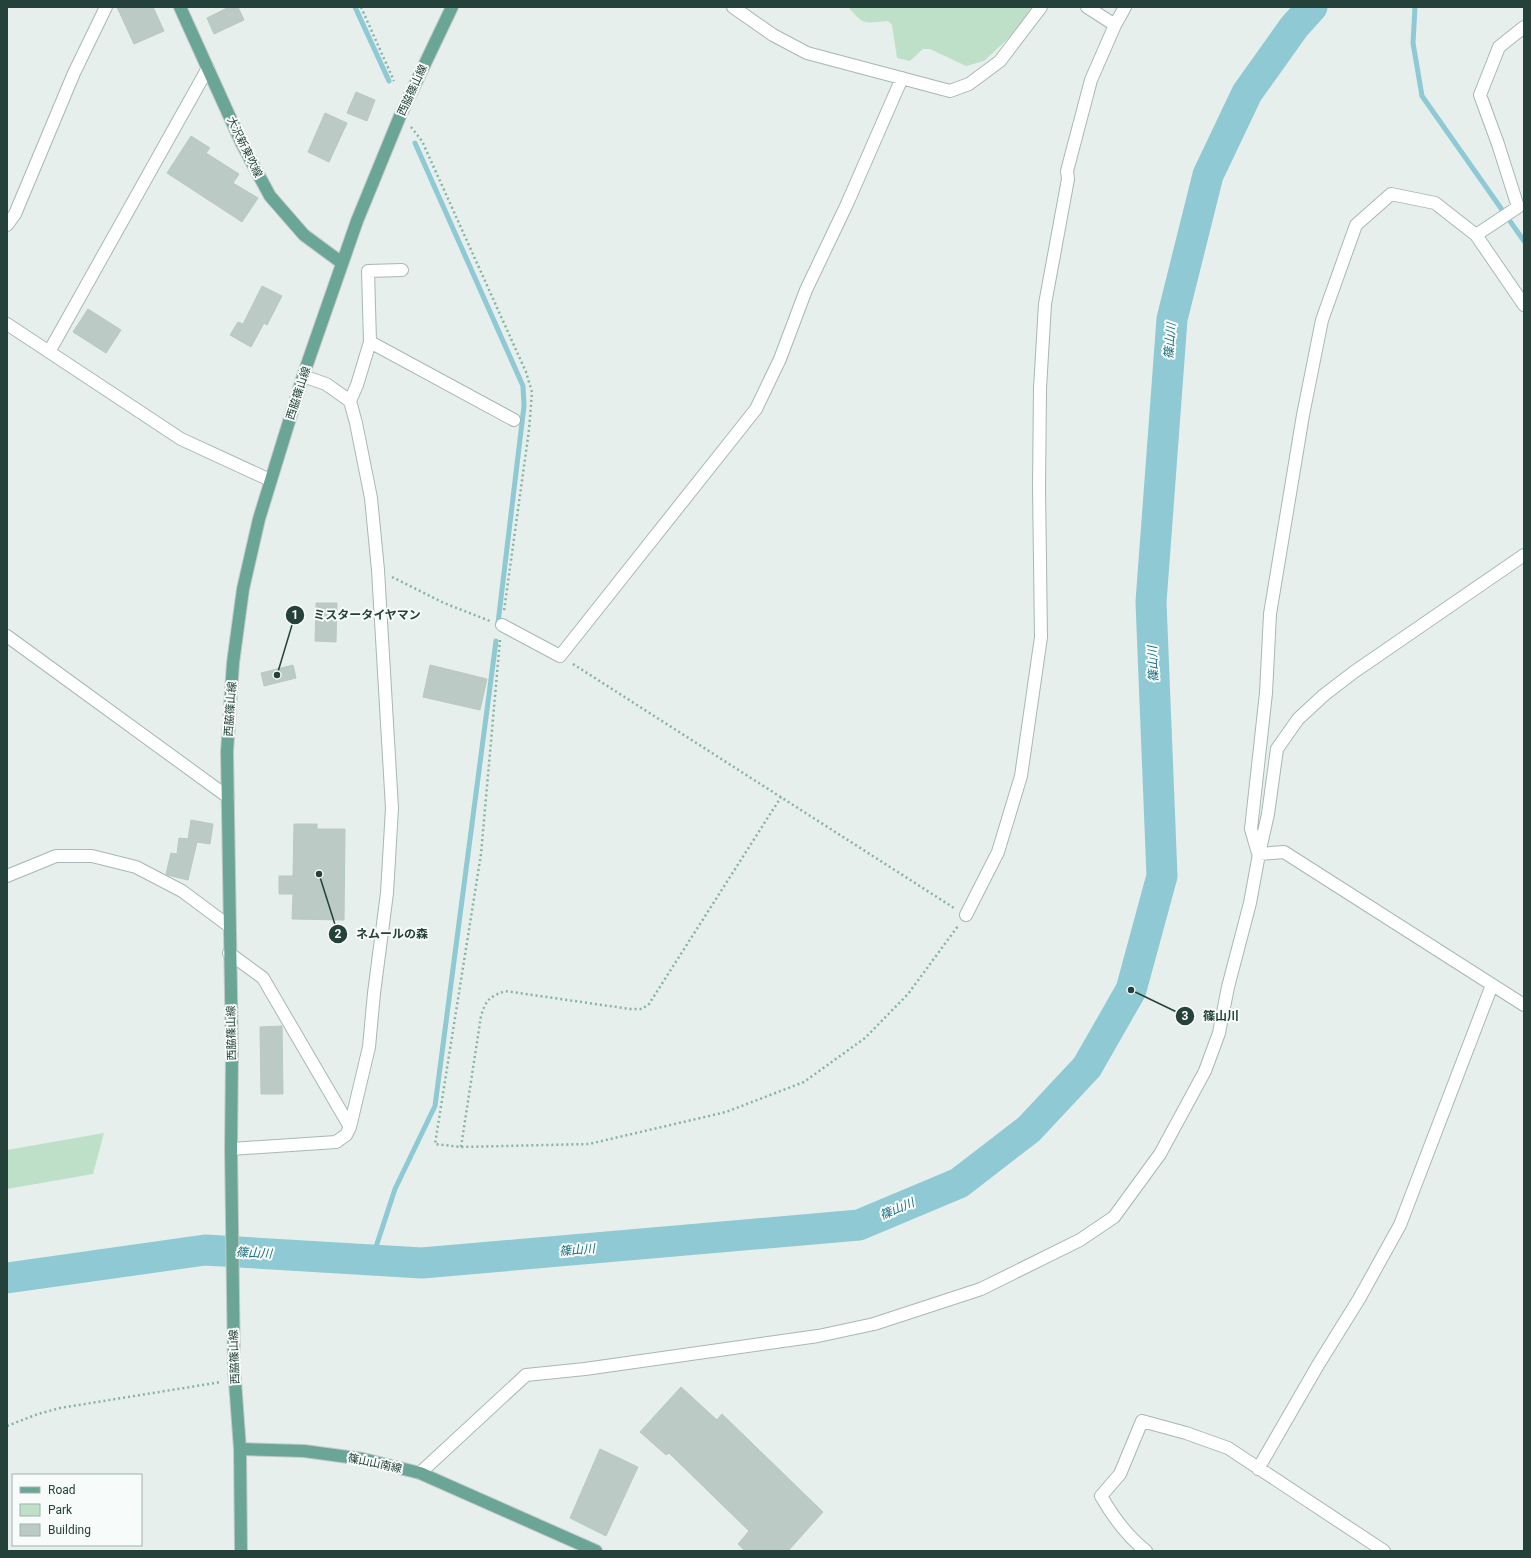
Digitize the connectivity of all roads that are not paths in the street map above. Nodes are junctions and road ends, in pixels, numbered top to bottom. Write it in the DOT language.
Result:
graph roads {
  1 [pos="106,7"];
  2 [pos="180,7"];
  3 [pos="452,7"];
  4 [pos="733,7"];
  5 [pos="1041,7"];
  6 [pos="1087,7"];
  7 [pos="1125,7"];
  8 [pos="1115,24"];
  9 [pos="1524,28"];
  10 [pos="208,68"];
  11 [pos="902,78"];
  12 [pos="7,225"];
  13 [pos="1476,235"];
  14 [pos="342,263"];
  15 [pos="402,270"];
  16 [pos="1524,305"];
  17 [pos="7,324"];
  18 [pos="370,342"];
  19 [pos="49,352"];
  20 [pos="303,376"];
  21 [pos="350,400"];
  22 [pos="514,420"];
  23 [pos="270,480"];
  24 [pos="1524,555"];
  25 [pos="502,625"];
  26 [pos="7,636"];
  27 [pos="228,797"];
  28 [pos="1259,854"];
  29 [pos="7,876"];
  30 [pos="966,915"];
  31 [pos="229,926"];
  32 [pos="229,953"];
  33 [pos="1492,986"];
  34 [pos="1524,1005"];
  35 [pos="350,1127"];
  36 [pos="231,1153"];
  37 [pos="240,1449"];
  38 [pos="1258,1468"];
  39 [pos="420,1473"];
  40 [pos="241,1551"];
  41 [pos="596,1551"];
  42 [pos="1146,1551"];
  43 [pos="1384,1551"];
  1 -- 12 [label="street"];
  2 -- 10 [label="main road, 大沢新東吹線"];
  3 -- 14 [label="main road, 西脇篠山線"];
  4 -- 11 [label="street"];
  5 -- 11 [label="street"];
  6 -- 8 [label="street"];
  7 -- 8 [label="street"];
  8 -- 30 [label="street"];
  9 -- 13 [label="street"];
  10 -- 14 [label="main road, 大沢新東吹線"];
  10 -- 19 [label="street"];
  11 -- 25 [label="street"];
  13 -- 16 [label="street"];
  13 -- 28 [label="street"];
  14 -- 20 [label="main road, 西脇篠山線"];
  15 -- 18 [label="street"];
  17 -- 19 [label="street"];
  18 -- 21 [label="street"];
  18 -- 22 [label="street"];
  19 -- 23 [label="street"];
  20 -- 21 [label="street"];
  20 -- 23 [label="main road, 西脇篠山線"];
  21 -- 35 [label="street"];
  23 -- 27 [label="main road, 西脇篠山線"];
  24 -- 28 [label="street"];
  26 -- 27 [label="street"];
  27 -- 31 [label="main road, 西脇篠山線"];
  28 -- 33 [label="street"];
  28 -- 39 [label="street"];
  29 -- 31 [label="street"];
  31 -- 32 [label="main road, 西脇篠山線"];
  32 -- 35 [label="street"];
  32 -- 36 [label="main road, 西脇篠山線"];
  33 -- 34 [label="street"];
  33 -- 38 [label="street"];
  35 -- 36 [label="street"];
  36 -- 37 [label="main road, 西脇篠山線"];
  37 -- 39 [label="main road, 篠山山南線"];
  37 -- 40 [label="main road"];
  38 -- 42 [label="street"];
  38 -- 43 [label="street"];
  39 -- 41 [label="main road, 篠山山南線"];
}
